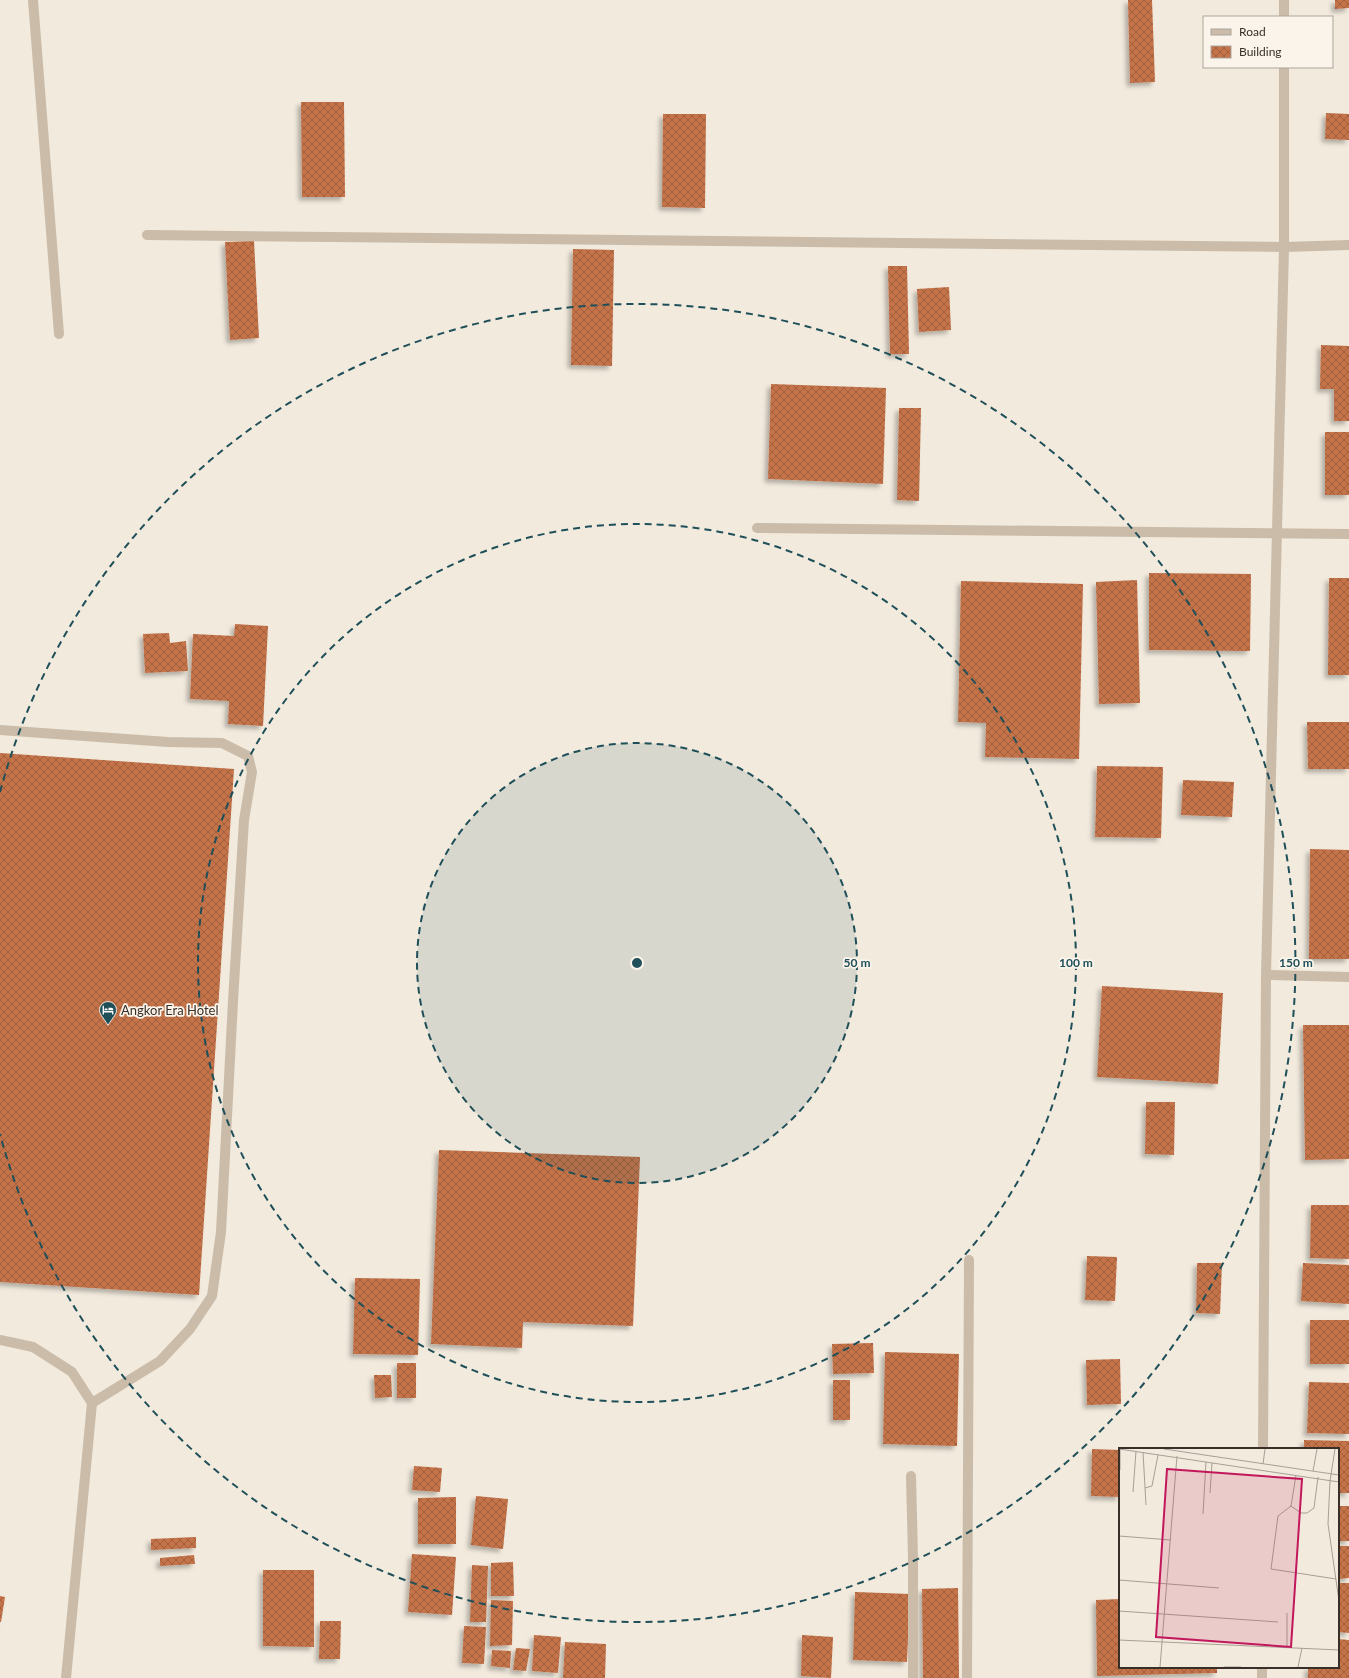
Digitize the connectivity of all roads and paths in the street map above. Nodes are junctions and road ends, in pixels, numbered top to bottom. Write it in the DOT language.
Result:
graph roads {
  1 [pos="33,0"];
  2 [pos="1284,0"];
  3 [pos="1284,16"];
  4 [pos="1284,68"];
  5 [pos="147,235"];
  6 [pos="1349,245"];
  7 [pos="1284,246"];
  8 [pos="59,334"];
  9 [pos="757,528"];
  10 [pos="1277,532"];
  11 [pos="1349,534"];
  12 [pos="0,730"];
  13 [pos="1266,975"];
  14 [pos="1349,977"];
  15 [pos="969,1260"];
  16 [pos="0,1340"];
  17 [pos="92,1403"];
  18 [pos="1263,1448"];
  19 [pos="911,1476"];
  20 [pos="66,1678"];
  21 [pos="913,1678"];
  22 [pos="967,1678"];
  1 -- 8 [label="street"];
  2 -- 3 [label="street"];
  4 -- 7 [label="street"];
  5 -- 7 [label="street"];
  6 -- 7 [label="street"];
  7 -- 10 [label="street"];
  9 -- 10 [label="street"];
  10 -- 11 [label="street"];
  10 -- 13 [label="street"];
  12 -- 17 [label="street"];
  13 -- 14 [label="street"];
  13 -- 18 [label="street"];
  15 -- 22 [label="street"];
  16 -- 17 [label="street"];
  17 -- 20 [label="street"];
  19 -- 21 [label="street"];
}
